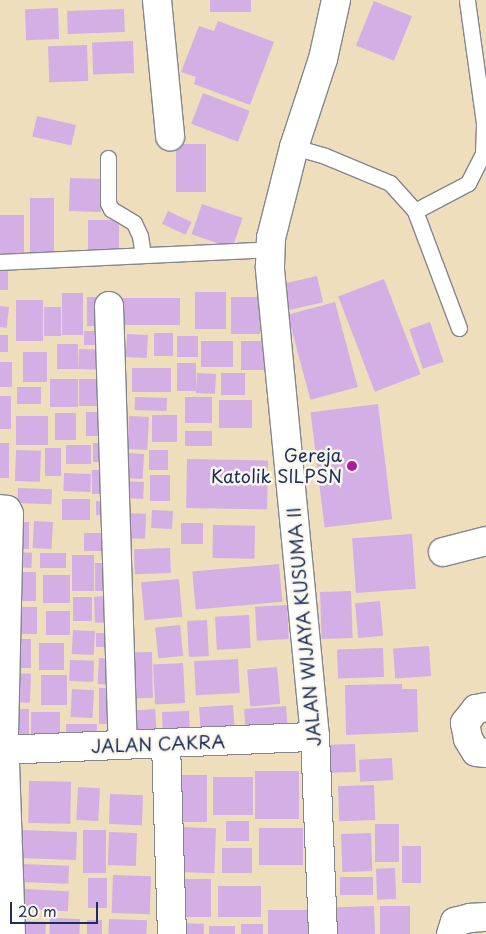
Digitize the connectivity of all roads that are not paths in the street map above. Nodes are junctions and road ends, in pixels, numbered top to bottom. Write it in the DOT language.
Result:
graph roads {
  1 [pos="157,0"];
  2 [pos="336,0"];
  3 [pos="467,0"];
  4 [pos="170,136"];
  5 [pos="294,146"];
  6 [pos="108,158"];
  7 [pos="415,211"];
  8 [pos="271,249"];
  9 [pos="143,255"];
  10 [pos="0,262"];
  11 [pos="110,306"];
  12 [pos="458,328"];
  13 [pos="0,509"];
  14 [pos="486,541"];
  15 [pos="443,552"];
  16 [pos="486,707"];
  17 [pos="315,737"];
  18 [pos="166,744"];
  19 [pos="123,745"];
  20 [pos="2,750"];
  21 [pos="486,753"];
  22 [pos="486,917"];
  23 [pos="11,934"];
  24 [pos="172,934"];
  25 [pos="323,934"];
  26 [pos="451,934"];
  1 -- 4 [label="street"];
  2 -- 5 [label="street, JALAN WIJAYA KUSUMA II"];
  3 -- 7 [label="lane"];
  5 -- 7 [label="lane"];
  5 -- 8 [label="street, JALAN WIJAYA KUSUMA II"];
  6 -- 9 [label="lane"];
  7 -- 12 [label="lane"];
  8 -- 9 [label="lane"];
  8 -- 17 [label="street, JALAN WIJAYA KUSUMA II"];
  9 -- 10 [label="lane"];
  11 -- 19 [label="street"];
  13 -- 20 [label="street"];
  14 -- 15 [label="street"];
  16 -- 21 [label="street"];
  17 -- 18 [label="street, JALAN CAKRA"];
  17 -- 25 [label="street, JALAN WIJAYA KUSUMA II"];
  18 -- 19 [label="street, JALAN CAKRA"];
  18 -- 24 [label="street"];
  19 -- 20 [label="street, JALAN CAKRA"];
  20 -- 23 [label="street"];
  22 -- 26 [label="street"];
}
